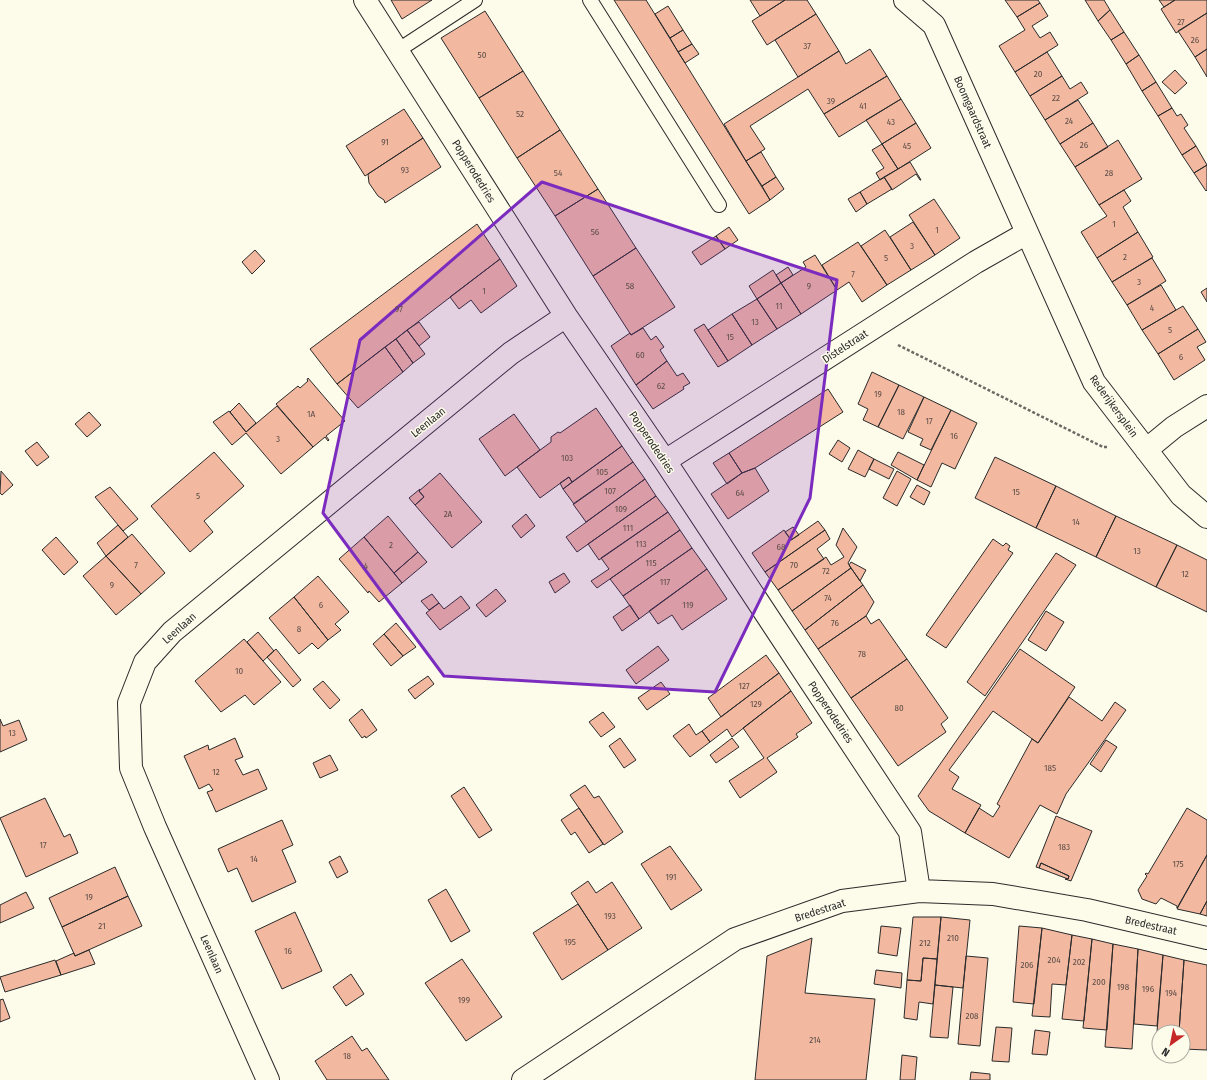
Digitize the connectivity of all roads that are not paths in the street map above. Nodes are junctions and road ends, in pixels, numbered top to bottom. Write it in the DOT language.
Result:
graph roads {
  1 [pos="365,0"];
  2 [pos="475,0"];
  3 [pos="590,0"];
  4 [pos="905,0"];
  5 [pos="397,51"];
  6 [pos="719,205"];
  7 [pos="1027,233"];
  8 [pos="566,316"];
  9 [pos="1207,406"];
  10 [pos="1146,450"];
  11 [pos="665,462"];
  12 [pos="1207,517"];
  13 [pos="919,891"];
  14 [pos="1207,938"];
  15 [pos="268,1080"];
  16 [pos="522,1080"];
  1 -- 5 [label="street, Popperodedries"];
  2 -- 5 [label="lane"];
  3 -- 6 [label="lane"];
  4 -- 7 [label="street, Boomgaardstraat"];
  5 -- 8 [label="street, Popperodedries"];
  7 -- 10 [label="street, Rederijkersplein"];
  7 -- 11 [label="street, Distelstraat"];
  8 -- 11 [label="street, Popperodedries"];
  8 -- 15 [label="street, Leenlaan"];
  9 -- 10 [label="street"];
  10 -- 12 [label="street, Rederijkersplein"];
  11 -- 13 [label="street, Popperodedries"];
  13 -- 14 [label="street, Bredestraat"];
  13 -- 16 [label="street, Bredestraat"];
}
